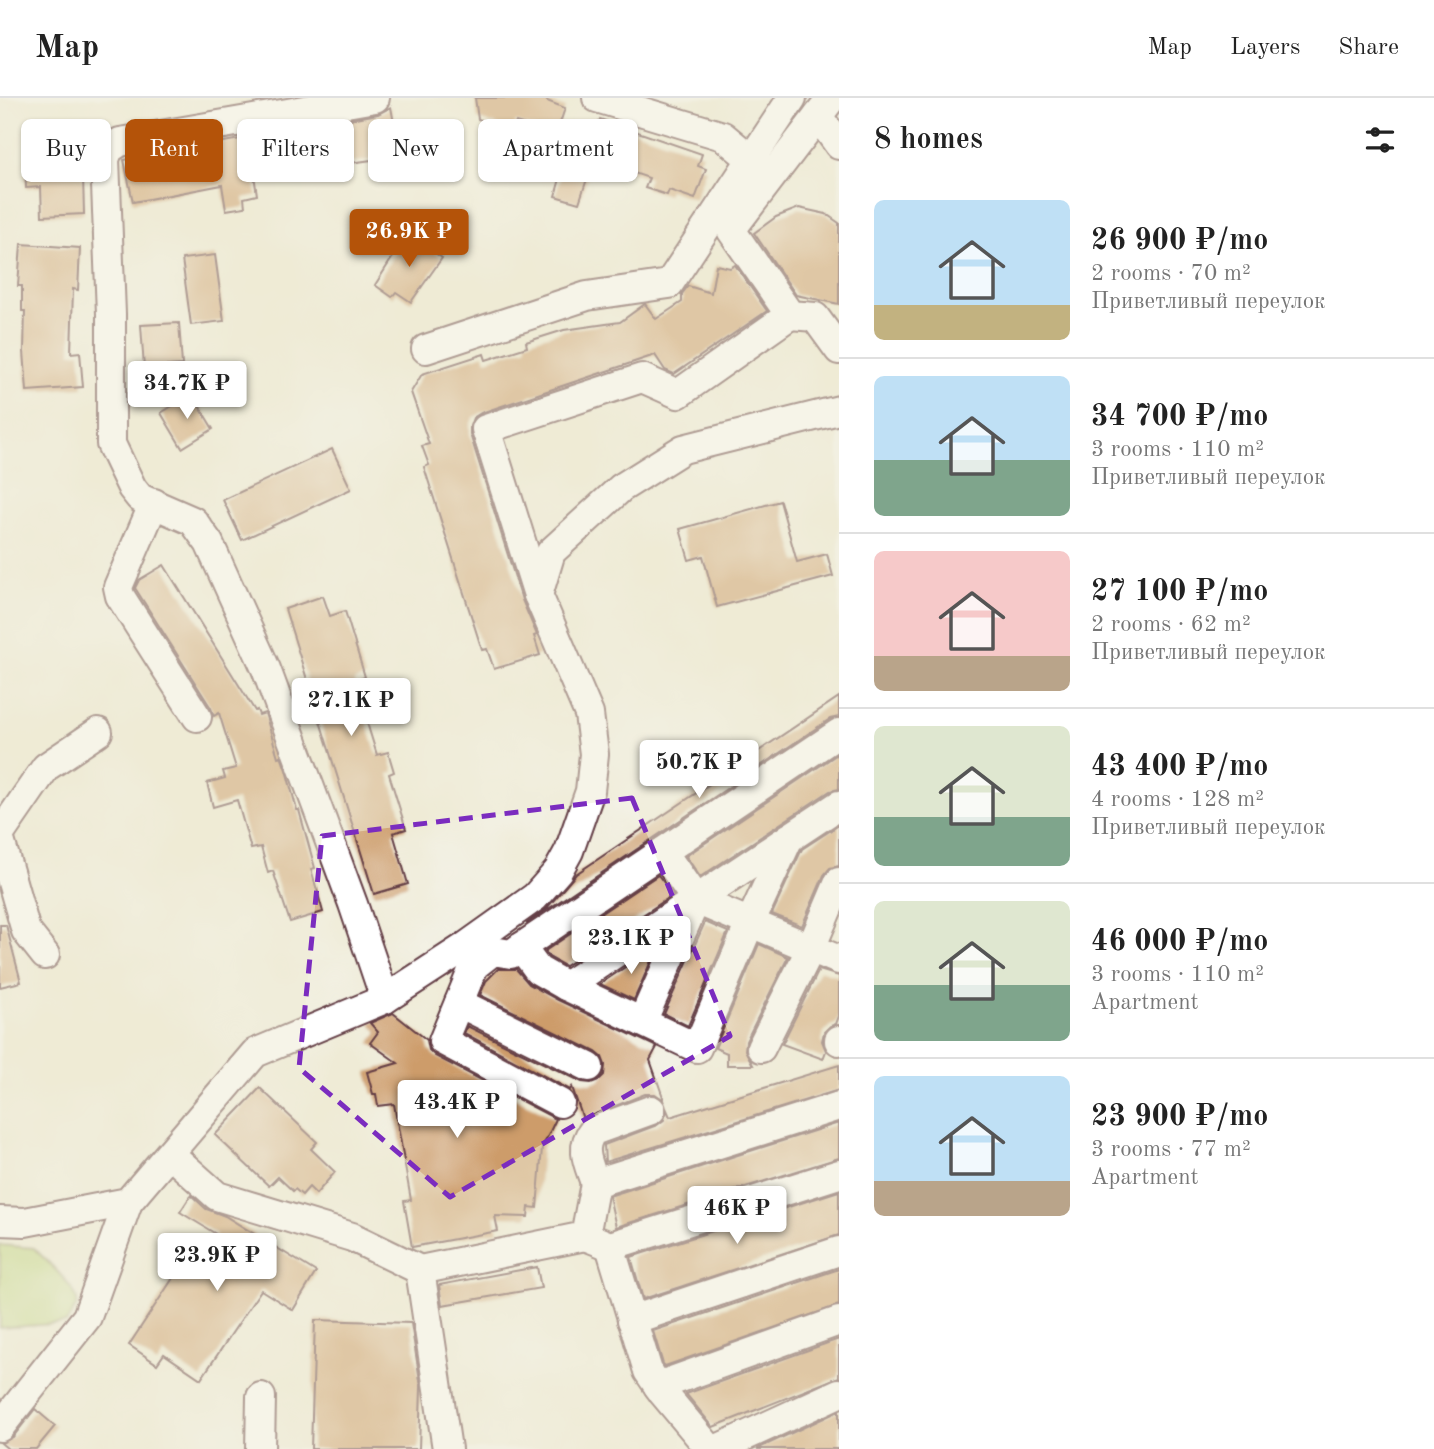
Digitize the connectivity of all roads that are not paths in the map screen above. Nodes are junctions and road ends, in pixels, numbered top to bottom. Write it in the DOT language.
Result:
graph roads {
  1 [pos="375,98"];
  2 [pos="597,98"];
  3 [pos="792,98"];
  4 [pos="825,107"];
  5 [pos="839,145"];
  6 [pos="751,159"];
  7 [pos="790,315"];
  8 [pos="426,349"];
  9 [pos="839,350"];
  10 [pos="839,410"];
  11 [pos="153,503"];
  12 [pos="538,595"];
  13 [pos="197,718"];
  14 [pos="98,732"];
  15 [pos="839,733"];
  16 [pos="839,805"];
  17 [pos="0,834"];
  18 [pos="789,838"];
  19 [pos="0,841"];
  20 [pos="663,852"];
  21 [pos="839,882"];
  22 [pos="696,900"];
  23 [pos="750,923"];
  24 [pos="521,947"];
  25 [pos="811,948"];
  26 [pos="44,955"];
  27 [pos="839,960"];
  28 [pos="566,986"];
  29 [pos="385,999"];
  30 [pos="458,1003"];
  31 [pos="642,1022"];
  32 [pos="761,1048"];
  33 [pos="589,1067"];
  34 [pos="560,1103"];
  35 [pos="839,1106"];
  36 [pos="651,1110"];
  37 [pos="170,1154"];
  38 [pos="839,1174"];
  39 [pos="595,1183"];
  40 [pos="128,1202"];
  41 [pos="0,1221"];
  42 [pos="598,1241"];
  43 [pos="839,1251"];
  44 [pos="420,1269"];
  45 [pos="632,1320"];
  46 [pos="839,1321"];
  47 [pos="659,1386"];
  48 [pos="839,1393"];
  49 [pos="261,1397"];
  50 [pos="0,1427"];
  51 [pos="260,1449"];
  52 [pos="447,1449"];
  53 [pos="710,1449"];
  54 [pos="717,1449"];
  1 -- 11 [label="street"];
  2 -- 6 [label="street"];
  3 -- 6 [label="street"];
  4 -- 5 [label="street"];
  4 -- 7 [label="street"];
  6 -- 8 [label="street"];
  7 -- 9 [label="street"];
  7 -- 12 [label="street"];
  10 -- 12 [label="street"];
  11 -- 13 [label="street"];
  11 -- 29 [label="street"];
  12 -- 29 [label="street"];
  14 -- 17 [label="street"];
  15 -- 20 [label="street"];
  16 -- 18 [label="street"];
  18 -- 22 [label="street"];
  18 -- 23 [label="street"];
  19 -- 26 [label="street"];
  20 -- 22 [label="street"];
  20 -- 24 [label="street"];
  21 -- 25 [label="street"];
  22 -- 23 [label="street"];
  22 -- 28 [label="street"];
  22 -- 31 [label="street"];
  23 -- 25 [label="street"];
  23 -- 31 [label="street"];
  24 -- 28 [label="street"];
  24 -- 30 [label="street"];
  25 -- 27 [label="street"];
  25 -- 32 [label="street"];
  28 -- 31 [label="street"];
  29 -- 37 [label="street"];
  30 -- 33 [label="street"];
  30 -- 34 [label="street"];
  35 -- 39 [label="street"];
  36 -- 39 [label="street"];
  37 -- 40 [label="street"];
  37 -- 44 [label="street"];
  38 -- 42 [label="street"];
  39 -- 42 [label="street"];
  40 -- 41 [label="street"];
  40 -- 50 [label="street"];
  42 -- 44 [label="street"];
  42 -- 45 [label="street"];
  43 -- 45 [label="street"];
  44 -- 52 [label="street"];
  45 -- 47 [label="street"];
  46 -- 47 [label="street"];
  47 -- 53 [label="street"];
  48 -- 54 [label="street"];
  49 -- 51 [label="street"];
}
